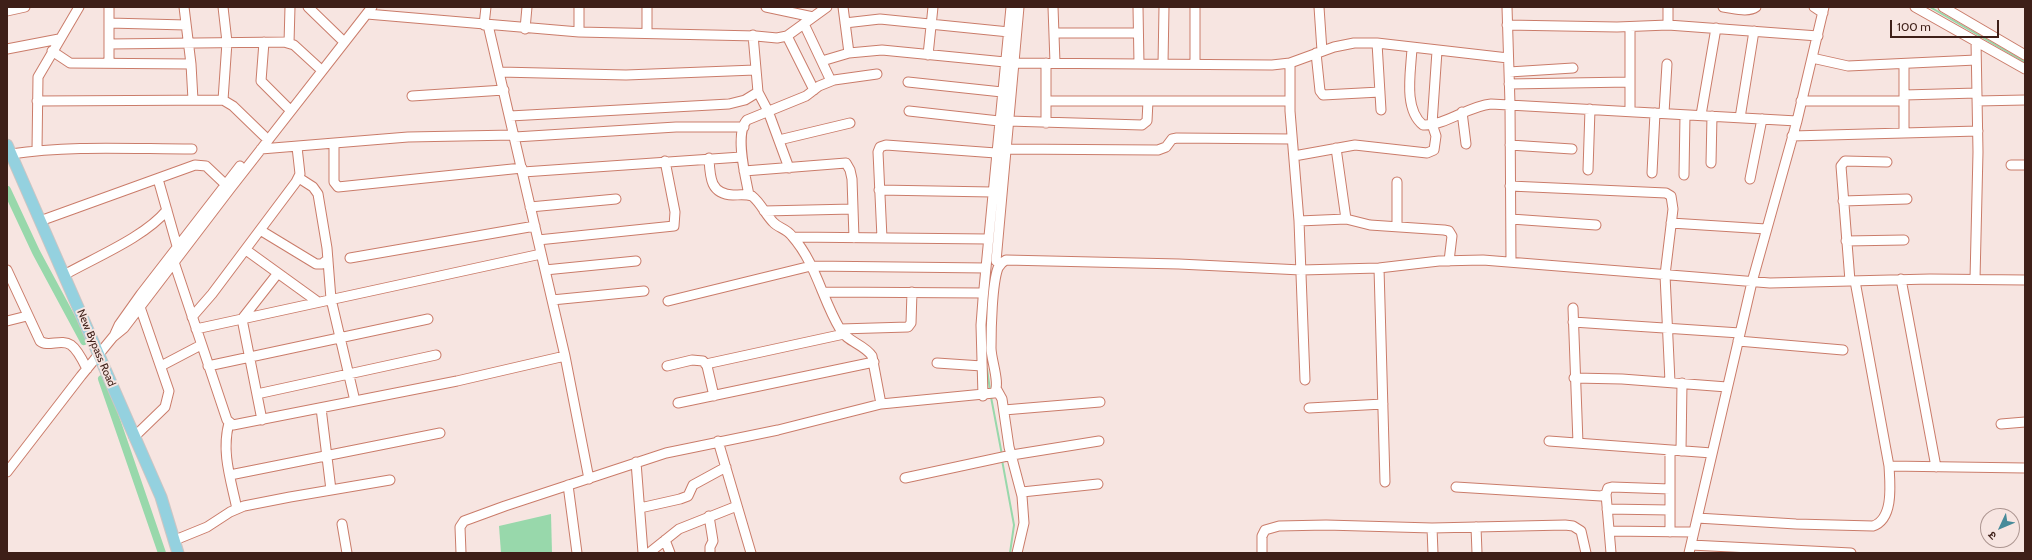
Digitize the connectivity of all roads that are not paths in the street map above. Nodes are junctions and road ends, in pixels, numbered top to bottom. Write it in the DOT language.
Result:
graph roads {
  1 [pos="25,7"];
  2 [pos="79,7"];
  3 [pos="109,7"];
  4 [pos="184,7"];
  5 [pos="223,7"];
  6 [pos="290,7"];
  7 [pos="308,7"];
  8 [pos="486,7"];
  9 [pos="527,7"];
  10 [pos="579,7"];
  11 [pos="647,7"];
  12 [pos="766,7"];
  13 [pos="827,7"];
  14 [pos="843,7"];
  15 [pos="934,7"];
  16 [pos="1011,7"];
  17 [pos="1019,7"];
  18 [pos="1053,7"];
  19 [pos="1138,7"];
  20 [pos="1164,7"];
  21 [pos="1195,7"];
  22 [pos="1319,7"];
  23 [pos="1507,7"];
  24 [pos="1668,7"];
  25 [pos="1727,7"];
  26 [pos="1756,7"];
  27 [pos="1814,7"];
  28 [pos="1915,7"];
  29 [pos="1943,7"];
  30 [pos="366,9"];
  31 [pos="7,10"];
  32 [pos="1824,10"];
  33 [pos="813,17"];
  34 [pos="109,23"];
  35 [pos="845,23"];
  36 [pos="932,23"];
  37 [pos="804,24"];
  38 [pos="186,25"];
  39 [pos="486,25"];
  40 [pos="1507,25"];
  41 [pos="1668,25"];
  42 [pos="1630,27"];
  43 [pos="525,28"];
  44 [pos="1716,28"];
  45 [pos="1754,31"];
  46 [pos="579,32"];
  47 [pos="1009,32"];
  48 [pos="647,33"];
  49 [pos="1054,33"];
  50 [pos="1138,33"];
  51 [pos="753,35"];
  52 [pos="787,36"];
  53 [pos="1818,36"];
  54 [pos="341,39"];
  55 [pos="59,40"];
  56 [pos="1976,41"];
  57 [pos="227,42"];
  58 [pos="264,42"];
  59 [pos="188,43"];
  60 [pos="288,43"];
  61 [pos="1377,43"];
  62 [pos="109,44"];
  63 [pos="1412,48"];
  64 [pos="7,49"];
  65 [pos="52,51"];
  66 [pos="1437,51"];
  67 [pos="1319,52"];
  68 [pos="849,53"];
  69 [pos="928,55"];
  70 [pos="2025,56"];
  71 [pos="1508,58"];
  72 [pos="1812,58"];
  73 [pos="822,60"];
  74 [pos="1976,60"];
  75 [pos="109,63"];
  76 [pos="1009,63"];
  77 [pos="1050,63"];
  78 [pos="1290,63"];
  79 [pos="191,64"];
  80 [pos="1139,64"];
  81 [pos="1163,64"];
  82 [pos="1195,64"];
  83 [pos="1667,64"];
  84 [pos="1904,64"];
  85 [pos="318,67"];
  86 [pos="1573,68"];
  87 [pos="2025,69"];
  88 [pos="755,70"];
  89 [pos="500,72"];
  90 [pos="1508,72"];
  91 [pos="877,74"];
  92 [pos="831,81"];
  93 [pos="908,82"];
  94 [pos="1630,82"];
  95 [pos="1509,84"];
  96 [pos="504,90"];
  97 [pos="814,90"];
  98 [pos="758,92"];
  99 [pos="1002,92"];
  100 [pos="1380,92"];
  101 [pos="412,96"];
  102 [pos="1977,97"];
  103 [pos="1904,98"];
  104 [pos="193,100"];
  105 [pos="222,100"];
  106 [pos="2025,100"];
  107 [pos="37,101"];
  108 [pos="1046,101"];
  109 [pos="1148,101"];
  110 [pos="1289,101"];
  111 [pos="1801,101"];
  112 [pos="1510,104"];
  113 [pos="287,107"];
  114 [pos="1590,109"];
  115 [pos="1381,110"];
  116 [pos="768,111"];
  117 [pos="909,111"];
  118 [pos="1630,111"];
  119 [pos="1462,112"];
  120 [pos="1660,113"];
  121 [pos="1685,114"];
  122 [pos="510,116"];
  123 [pos="1701,116"];
  124 [pos="1712,116"];
  125 [pos="1740,118"];
  126 [pos="1762,119"];
  127 [pos="1003,121"];
  128 [pos="1797,121"];
  129 [pos="850,123"];
  130 [pos="1046,123"];
  131 [pos="1432,124"];
  132 [pos="744,127"];
  133 [pos="1978,131"];
  134 [pos="1904,133"];
  135 [pos="264,136"];
  136 [pos="515,136"];
  137 [pos="1792,136"];
  138 [pos="1292,139"];
  139 [pos="779,140"];
  140 [pos="334,144"];
  141 [pos="1466,144"];
  142 [pos="1510,145"];
  143 [pos="297,147"];
  144 [pos="1336,148"];
  145 [pos="9,149"];
  146 [pos="261,149"];
  147 [pos="1005,149"];
  148 [pos="1572,149"];
  149 [pos="37,150"];
  150 [pos="192,150"];
  151 [pos="996,153"];
  152 [pos="1294,156"];
  153 [pos="741,157"];
  154 [pos="709,158"];
  155 [pos="665,161"];
  156 [pos="1887,162"];
  157 [pos="1711,163"];
  158 [pos="2025,164"];
  159 [pos="2011,165"];
  160 [pos="788,168"];
  161 [pos="522,170"];
  162 [pos="1588,170"];
  163 [pos="744,171"];
  164 [pos="1652,173"];
  165 [pos="1684,174"];
  166 [pos="299,178"];
  167 [pos="158,179"];
  168 [pos="1750,179"];
  169 [pos="1397,182"];
  170 [pos="225,184"];
  171 [pos="1510,186"];
  172 [pos="879,190"];
  173 [pos="992,192"];
  174 [pos="749,195"];
  175 [pos="616,199"];
  176 [pos="1907,199"];
  177 [pos="1843,201"];
  178 [pos="530,207"];
  179 [pos="853,209"];
  180 [pos="167,210"];
  181 [pos="764,211"];
  182 [pos="1346,219"];
  183 [pos="1511,219"];
  184 [pos="40,221"];
  185 [pos="1300,221"];
  186 [pos="1671,223"];
  187 [pos="1596,225"];
  188 [pos="535,226"];
  189 [pos="1397,226"];
  190 [pos="1766,229"];
  191 [pos="260,230"];
  192 [pos="793,237"];
  193 [pos="854,238"];
  194 [pos="882,238"];
  195 [pos="988,239"];
  196 [pos="538,240"];
  197 [pos="1904,240"];
  198 [pos="1846,241"];
  199 [pos="177,246"];
  200 [pos="246,250"];
  201 [pos="541,254"];
  202 [pos="350,258"];
  203 [pos="328,259"];
  204 [pos="1449,260"];
  205 [pos="636,261"];
  206 [pos="174,262"];
  207 [pos="992,262"];
  208 [pos="1511,262"];
  209 [pos="811,266"];
  210 [pos="1379,268"];
  211 [pos="7,270"];
  212 [pos="545,270"];
  213 [pos="1301,270"];
  214 [pos="278,273"];
  215 [pos="64,275"];
  216 [pos="1665,275"];
  217 [pos="1901,279"];
  218 [pos="1975,279"];
  219 [pos="2025,280"];
  220 [pos="1852,281"];
  221 [pos="1752,282"];
  222 [pos="644,291"];
  223 [pos="824,292"];
  224 [pos="912,292"];
  225 [pos="983,293"];
  226 [pos="331,299"];
  227 [pos="552,300"];
  228 [pos="318,302"];
  229 [pos="668,302"];
  230 [pos="140,306"];
  231 [pos="1573,308"];
  232 [pos="27,316"];
  233 [pos="192,317"];
  234 [pos="242,319"];
  235 [pos="428,319"];
  236 [pos="7,321"];
  237 [pos="1573,322"];
  238 [pos="1667,328"];
  239 [pos="196,329"];
  240 [pos="842,332"];
  241 [pos="340,336"];
  242 [pos="114,337"];
  243 [pos="1739,337"];
  244 [pos="201,345"];
  245 [pos="1843,350"];
  246 [pos="100,354"];
  247 [pos="250,356"];
  248 [pos="436,356"];
  249 [pos="565,356"];
  250 [pos="874,362"];
  251 [pos="937,363"];
  252 [pos="706,364"];
  253 [pos="161,366"];
  254 [pos="208,366"];
  255 [pos="667,366"];
  256 [pos="982,366"];
  257 [pos="87,369"];
  258 [pos="349,374"];
  259 [pos="1574,378"];
  260 [pos="1305,380"];
  261 [pos="1670,382"];
  262 [pos="1682,383"];
  263 [pos="1727,387"];
  264 [pos="257,394"];
  265 [pos="990,394"];
  266 [pos="714,396"];
  267 [pos="355,401"];
  268 [pos="1100,402"];
  269 [pos="678,403"];
  270 [pos="881,404"];
  271 [pos="1383,404"];
  272 [pos="321,408"];
  273 [pos="1309,408"];
  274 [pos="1004,410"];
  275 [pos="262,420"];
  276 [pos="229,422"];
  277 [pos="2025,422"];
  278 [pos="2002,424"];
  279 [pos="440,433"];
  280 [pos="134,437"];
  281 [pos="718,441"];
  282 [pos="1099,441"];
  283 [pos="1550,441"];
  284 [pos="1578,443"];
  285 [pos="1670,450"];
  286 [pos="1681,451"];
  287 [pos="1712,453"];
  288 [pos="327,456"];
  289 [pos="1006,456"];
  290 [pos="636,462"];
  291 [pos="1889,466"];
  292 [pos="726,467"];
  293 [pos="1936,467"];
  294 [pos="2025,468"];
  295 [pos="7,472"];
  296 [pos="230,475"];
  297 [pos="589,478"];
  298 [pos="905,478"];
  299 [pos="390,480"];
  300 [pos="1385,482"];
  301 [pos="1098,484"];
  302 [pos="568,485"];
  303 [pos="1456,487"];
  304 [pos="1670,489"];
  305 [pos="331,490"];
  306 [pos="1022,492"];
  307 [pos="1606,494"];
  308 [pos="737,506"];
  309 [pos="640,508"];
  310 [pos="237,509"];
  311 [pos="1607,509"];
  312 [pos="1670,510"];
  313 [pos="709,516"];
  314 [pos="1697,518"];
  315 [pos="342,524"];
  316 [pos="1476,527"];
  317 [pos="1432,528"];
  318 [pos="1609,531"];
  319 [pos="1670,532"];
  320 [pos="1694,532"];
  321 [pos="175,540"];
  322 [pos="665,540"];
  323 [pos="1690,549"];
  324 [pos="178,553"];
  325 [pos="347,553"];
  326 [pos="460,553"];
  327 [pos="577,553"];
  328 [pos="644,553"];
  329 [pos="649,553"];
  330 [pos="670,553"];
  331 [pos="710,553"];
  332 [pos="751,553"];
  333 [pos="1017,553"];
  334 [pos="1262,553"];
  335 [pos="1433,553"];
  336 [pos="1477,553"];
  337 [pos="1586,553"];
  338 [pos="1611,553"];
  339 [pos="1851,553"];
  1 -- 31 [label="street"];
  2 -- 55 [label="street"];
  3 -- 34 [label="street"];
  4 -- 38 [label="street"];
  5 -- 57 [label="street"];
  6 -- 60 [label="street"];
  7 -- 54 [label="street"];
  8 -- 39 [label="street"];
  9 -- 43 [label="street"];
  10 -- 46 [label="street"];
  11 -- 48 [label="street"];
  12 -- 33 [label="street"];
  13 -- 33 [label="street"];
  14 -- 35 [label="street"];
  15 -- 36 [label="street"];
  16 -- 47 [label="street"];
  17 -- 76 [label="street"];
  18 -- 49 [label="street"];
  19 -- 50 [label="street"];
  20 -- 81 [label="street"];
  21 -- 82 [label="street"];
  22 -- 67 [label="street"];
  23 -- 40 [label="street"];
  24 -- 41 [label="street"];
  25 -- 26 [label="street"];
  27 -- 32 [label="street"];
  28 -- 56 [label="street"];
  29 -- 70 [label="street"];
  30 -- 39 [label="street"];
  30 -- 54 [label="street"];
  30 -- 146 [label="street"];
  32 -- 53 [label="street"];
  33 -- 37 [label="street"];
  34 -- 38 [label="street"];
  34 -- 62 [label="street"];
  35 -- 36 [label="street"];
  35 -- 68 [label="street"];
  36 -- 47 [label="street"];
  36 -- 69 [label="street"];
  37 -- 52 [label="street"];
  37 -- 73 [label="street"];
  38 -- 59 [label="street"];
  39 -- 43 [label="street"];
  39 -- 89 [label="street"];
  40 -- 42 [label="street"];
  40 -- 71 [label="street"];
  41 -- 42 [label="street"];
  41 -- 44 [label="street"];
  42 -- 94 [label="street"];
  43 -- 46 [label="street"];
  44 -- 45 [label="street"];
  44 -- 123 [label="street"];
  45 -- 53 [label="street"];
  45 -- 125 [label="street"];
  46 -- 48 [label="street"];
  47 -- 76 [label="street"];
  48 -- 51 [label="street"];
  49 -- 50 [label="street"];
  49 -- 77 [label="street"];
  50 -- 80 [label="street"];
  51 -- 52 [label="street"];
  51 -- 88 [label="street"];
  52 -- 97 [label="street"];
  53 -- 72 [label="street"];
  54 -- 85 [label="street"];
  55 -- 64 [label="street"];
  55 -- 65 [label="street"];
  56 -- 74 [label="street"];
  56 -- 87 [label="street"];
  57 -- 58 [label="street"];
  57 -- 59 [label="street"];
  57 -- 105 [label="street"];
  58 -- 60 [label="street"];
  58 -- 113 [label="street"];
  59 -- 62 [label="street"];
  59 -- 79 [label="street"];
  60 -- 85 [label="street"];
  61 -- 63 [label="street"];
  61 -- 67 [label="street"];
  61 -- 100 [label="street"];
  62 -- 75 [label="street"];
  63 -- 66 [label="street"];
  63 -- 131 [label="street"];
  65 -- 75 [label="street"];
  65 -- 107 [label="street"];
  66 -- 71 [label="street"];
  66 -- 131 [label="street"];
  67 -- 78 [label="street"];
  67 -- 100 [label="street"];
  68 -- 69 [label="street"];
  68 -- 73 [label="street"];
  69 -- 76 [label="street"];
  71 -- 90 [label="street"];
  72 -- 84 [label="street"];
  72 -- 111 [label="street"];
  73 -- 92 [label="street"];
  74 -- 84 [label="street"];
  74 -- 102 [label="street"];
  75 -- 79 [label="street"];
  76 -- 77 [label="street"];
  76 -- 99 [label="street"];
  76 -- 127 [label="street"];
  77 -- 80 [label="street"];
  77 -- 108 [label="street"];
  78 -- 82 [label="street"];
  78 -- 110 [label="street"];
  79 -- 104 [label="street"];
  80 -- 81 [label="street"];
  81 -- 82 [label="street"];
  83 -- 120 [label="street"];
  84 -- 103 [label="street"];
  85 -- 113 [label="street"];
  86 -- 90 [label="street"];
  88 -- 89 [label="street"];
  88 -- 98 [label="street"];
  89 -- 96 [label="street"];
  90 -- 95 [label="street"];
  91 -- 92 [label="street"];
  92 -- 97 [label="street"];
  93 -- 99 [label="street"];
  94 -- 95 [label="street"];
  94 -- 118 [label="street"];
  95 -- 112 [label="street"];
  96 -- 101 [label="street"];
  96 -- 122 [label="street"];
  97 -- 116 [label="street"];
  98 -- 116 [label="street"];
  98 -- 122 [label="street"];
  99 -- 127 [label="street"];
  100 -- 115 [label="street"];
  102 -- 103 [label="street"];
  102 -- 106 [label="street"];
  102 -- 133 [label="street"];
  103 -- 111 [label="street"];
  103 -- 134 [label="street"];
  104 -- 105 [label="street"];
  104 -- 107 [label="street"];
  105 -- 135 [label="street"];
  107 -- 149 [label="street"];
  108 -- 109 [label="street"];
  108 -- 130 [label="street"];
  109 -- 110 [label="street"];
  109 -- 130 [label="street"];
  110 -- 138 [label="street"];
  111 -- 128 [label="street"];
  112 -- 114 [label="street"];
  112 -- 119 [label="street"];
  112 -- 142 [label="street"];
  113 -- 135 [label="street"];
  114 -- 118 [label="street"];
  114 -- 162 [label="street"];
  116 -- 132 [label="street"];
  116 -- 139 [label="street"];
  117 -- 127 [label="street"];
  118 -- 120 [label="street"];
  119 -- 131 [label="street"];
  119 -- 141 [label="street"];
  120 -- 121 [label="street"];
  120 -- 164 [label="street"];
  121 -- 123 [label="street"];
  121 -- 165 [label="street"];
  122 -- 136 [label="street"];
  123 -- 124 [label="street"];
  124 -- 125 [label="street"];
  124 -- 157 [label="street"];
  125 -- 126 [label="street"];
  126 -- 128 [label="street"];
  126 -- 168 [label="street"];
  127 -- 130 [label="street"];
  127 -- 147 [label="street"];
  127 -- 151 [label="street"];
  128 -- 137 [label="street"];
  129 -- 139 [label="street"];
  131 -- 144 [label="street"];
  132 -- 136 [label="street"];
  132 -- 153 [label="street"];
  133 -- 134 [label="street"];
  133 -- 218 [label="street"];
  134 -- 137 [label="street"];
  135 -- 170 [label="street"];
  136 -- 140 [label="street"];
  136 -- 161 [label="street"];
  137 -- 190 [label="street"];
  138 -- 147 [label="street"];
  138 -- 152 [label="street"];
  139 -- 160 [label="street"];
  140 -- 143 [label="street"];
  140 -- 161 [label="street"];
  142 -- 148 [label="street"];
  142 -- 171 [label="street"];
  143 -- 146 [label="street"];
  143 -- 166 [label="street"];
  144 -- 152 [label="street"];
  144 -- 182 [label="street"];
  145 -- 149 [label="street"];
  145 -- 184 [label="main road, New Bypass Road"];
  146 -- 206 [label="street"];
  147 -- 207 [label="street"];
  149 -- 150 [label="street"];
  151 -- 172 [label="street"];
  151 -- 173 [label="street"];
  152 -- 185 [label="street"];
  153 -- 154 [label="street"];
  153 -- 163 [label="street"];
  154 -- 155 [label="street"];
  154 -- 174 [label="street"];
  155 -- 161 [label="street"];
  155 -- 196 [label="street"];
  156 -- 177 [label="street"];
  158 -- 159 [label="street"];
  160 -- 163 [label="street"];
  160 -- 179 [label="street"];
  161 -- 178 [label="street"];
  163 -- 174 [label="street"];
  166 -- 191 [label="street"];
  166 -- 203 [label="street"];
  167 -- 170 [label="street"];
  167 -- 180 [label="street"];
  167 -- 184 [label="street"];
  169 -- 189 [label="street"];
  170 -- 199 [label="street"];
  171 -- 183 [label="street"];
  171 -- 186 [label="street"];
  172 -- 173 [label="street"];
  172 -- 194 [label="street"];
  173 -- 195 [label="street"];
  174 -- 181 [label="street"];
  175 -- 178 [label="street"];
  176 -- 177 [label="street"];
  177 -- 198 [label="street"];
  178 -- 188 [label="street"];
  179 -- 181 [label="street"];
  179 -- 193 [label="street"];
  180 -- 199 [label="street"];
  180 -- 215 [label="street"];
  181 -- 192 [label="street"];
  182 -- 185 [label="street"];
  182 -- 189 [label="street"];
  183 -- 187 [label="street"];
  183 -- 208 [label="street"];
  184 -- 215 [label="main road, New Bypass Road"];
  185 -- 213 [label="street"];
  186 -- 190 [label="street"];
  186 -- 216 [label="street"];
  188 -- 196 [label="street"];
  188 -- 202 [label="street"];
  189 -- 204 [label="street"];
  190 -- 221 [label="street"];
  191 -- 200 [label="street"];
  191 -- 203 [label="street"];
  192 -- 193 [label="street"];
  192 -- 209 [label="street"];
  193 -- 194 [label="street"];
  194 -- 195 [label="street"];
  195 -- 207 [label="street"];
  196 -- 201 [label="street"];
  197 -- 198 [label="street"];
  198 -- 220 [label="street"];
  199 -- 242 [label="street"];
  200 -- 214 [label="street"];
  200 -- 233 [label="street"];
  201 -- 212 [label="street"];
  201 -- 226 [label="street"];
  203 -- 226 [label="street"];
  204 -- 208 [label="street"];
  204 -- 210 [label="street"];
  205 -- 212 [label="street"];
  206 -- 230 [label="street"];
  206 -- 233 [label="street"];
  207 -- 209 [label="street"];
  207 -- 213 [label="street"];
  207 -- 225 [label="street"];
  207 -- 265 [label="street"];
  208 -- 216 [label="street"];
  209 -- 223 [label="street"];
  209 -- 229 [label="street"];
  210 -- 213 [label="street"];
  210 -- 271 [label="street"];
  211 -- 232 [label="street"];
  212 -- 227 [label="street"];
  213 -- 260 [label="street"];
  214 -- 228 [label="street"];
  214 -- 234 [label="street"];
  215 -- 246 [label="main road, New Bypass Road"];
  216 -- 221 [label="street"];
  216 -- 238 [label="street"];
  217 -- 218 [label="street"];
  217 -- 220 [label="street"];
  217 -- 293 [label="street"];
  218 -- 219 [label="street"];
  220 -- 221 [label="street"];
  220 -- 291 [label="street"];
  221 -- 243 [label="street"];
  222 -- 227 [label="street"];
  223 -- 224 [label="street"];
  223 -- 240 [label="street"];
  224 -- 225 [label="street"];
  224 -- 240 [label="street"];
  225 -- 256 [label="street"];
  226 -- 228 [label="street"];
  226 -- 241 [label="street"];
  227 -- 249 [label="street"];
  228 -- 234 [label="street"];
  230 -- 242 [label="street"];
  230 -- 253 [label="street"];
  231 -- 237 [label="street"];
  232 -- 236 [label="street"];
  232 -- 257 [label="street"];
  233 -- 239 [label="street"];
  234 -- 239 [label="street"];
  234 -- 247 [label="street"];
  235 -- 241 [label="street"];
  237 -- 238 [label="street"];
  237 -- 259 [label="street"];
  238 -- 243 [label="street"];
  238 -- 261 [label="street"];
  239 -- 244 [label="street"];
  240 -- 250 [label="street"];
  240 -- 252 [label="street"];
  241 -- 247 [label="street"];
  241 -- 258 [label="street"];
  242 -- 246 [label="street"];
  243 -- 245 [label="street"];
  243 -- 263 [label="street"];
  244 -- 253 [label="street"];
  244 -- 254 [label="street"];
  246 -- 257 [label="street"];
  246 -- 280 [label="main road, New Bypass Road"];
  247 -- 254 [label="street"];
  247 -- 264 [label="street"];
  248 -- 258 [label="street"];
  249 -- 267 [label="street"];
  249 -- 297 [label="street"];
  250 -- 266 [label="street"];
  250 -- 270 [label="street"];
  251 -- 256 [label="street"];
  252 -- 255 [label="street"];
  252 -- 266 [label="street"];
  253 -- 280 [label="street"];
  254 -- 276 [label="street"];
  256 -- 265 [label="street"];
  257 -- 295 [label="street"];
  258 -- 264 [label="street"];
  258 -- 267 [label="street"];
  259 -- 261 [label="street"];
  259 -- 284 [label="street"];
  261 -- 262 [label="street"];
  262 -- 263 [label="street"];
  262 -- 286 [label="street"];
  263 -- 287 [label="street"];
  264 -- 275 [label="street"];
  265 -- 270 [label="street"];
  265 -- 274 [label="street"];
  266 -- 269 [label="street"];
  267 -- 272 [label="street"];
  268 -- 274 [label="street"];
  270 -- 281 [label="street"];
  271 -- 273 [label="street"];
  271 -- 300 [label="street"];
  272 -- 275 [label="street"];
  272 -- 288 [label="street"];
  274 -- 289 [label="street"];
  275 -- 276 [label="street"];
  276 -- 296 [label="street"];
  277 -- 278 [label="street"];
  279 -- 288 [label="street"];
  280 -- 321 [label="main road, New Bypass Road"];
  281 -- 290 [label="street"];
  281 -- 292 [label="street"];
  282 -- 289 [label="street"];
  283 -- 284 [label="street"];
  284 -- 285 [label="street"];
  285 -- 286 [label="street"];
  285 -- 304 [label="street"];
  286 -- 287 [label="street"];
  287 -- 314 [label="street"];
  288 -- 296 [label="street"];
  288 -- 305 [label="street"];
  289 -- 298 [label="street"];
  289 -- 306 [label="street"];
  290 -- 297 [label="street"];
  290 -- 309 [label="street"];
  291 -- 293 [label="street"];
  291 -- 314 [label="street"];
  292 -- 308 [label="street"];
  292 -- 309 [label="street"];
  293 -- 294 [label="street"];
  296 -- 310 [label="street"];
  297 -- 302 [label="street"];
  299 -- 305 [label="street"];
  301 -- 306 [label="street"];
  302 -- 326 [label="street"];
  302 -- 327 [label="street"];
  303 -- 307 [label="street"];
  304 -- 307 [label="street"];
  304 -- 312 [label="street"];
  305 -- 310 [label="street"];
  306 -- 333 [label="street"];
  307 -- 311 [label="street"];
  308 -- 313 [label="street"];
  308 -- 332 [label="street"];
  309 -- 328 [label="street"];
  310 -- 321 [label="street"];
  311 -- 312 [label="street"];
  311 -- 318 [label="street"];
  312 -- 319 [label="street"];
  313 -- 322 [label="street"];
  313 -- 331 [label="street"];
  314 -- 320 [label="street"];
  315 -- 325 [label="street"];
  316 -- 317 [label="street"];
  316 -- 336 [label="street"];
  316 -- 337 [label="street"];
  317 -- 334 [label="street"];
  317 -- 335 [label="street"];
  318 -- 319 [label="street"];
  318 -- 338 [label="street"];
  319 -- 320 [label="street"];
  320 -- 323 [label="street"];
  321 -- 324 [label="main road, New Bypass Road"];
  322 -- 329 [label="street"];
  322 -- 330 [label="street"];
  323 -- 339 [label="street"];
}
